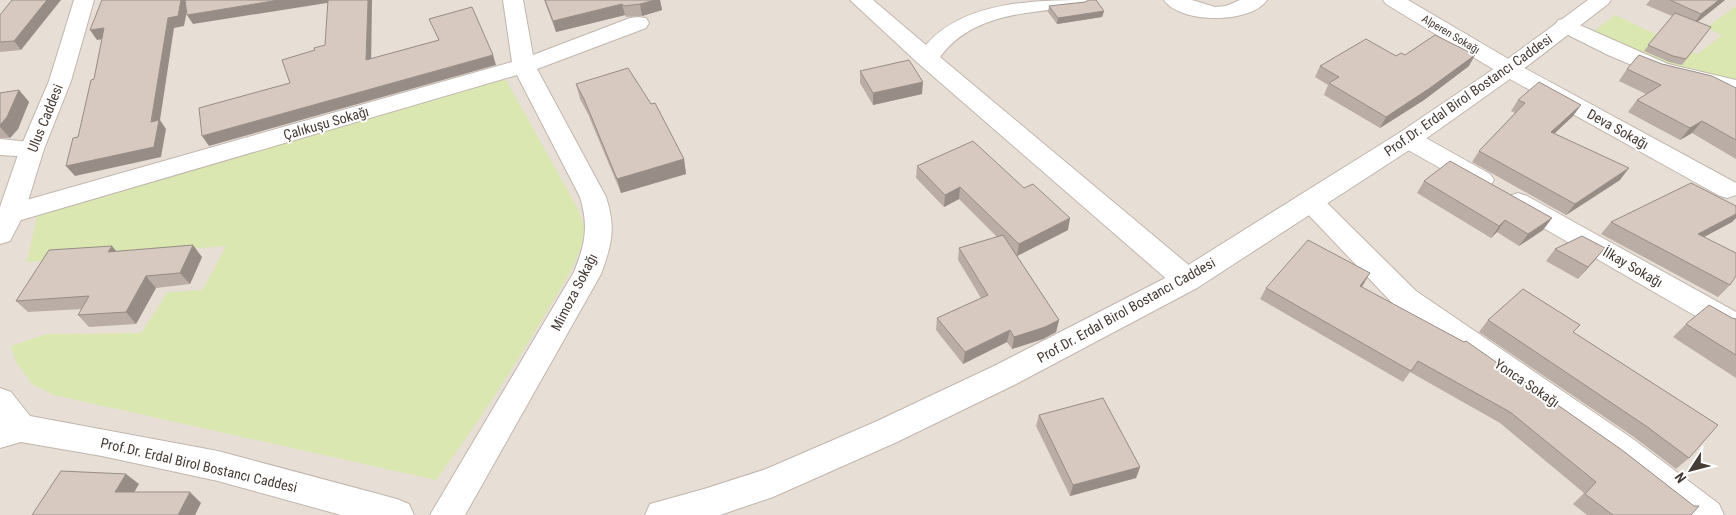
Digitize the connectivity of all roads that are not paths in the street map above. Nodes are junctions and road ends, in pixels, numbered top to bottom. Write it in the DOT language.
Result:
graph roads {
  1 [pos="84,0"];
  2 [pos="513,0"];
  3 [pos="860,0"];
  4 [pos="1084,0"];
  5 [pos="1174,0"];
  6 [pos="1257,0"];
  7 [pos="1393,0"];
  8 [pos="1601,0"];
  9 [pos="638,23"];
  10 [pos="1566,25"];
  11 [pos="927,59"];
  12 [pos="524,66"];
  13 [pos="1509,69"];
  14 [pos="1736,87"];
  15 [pos="1408,139"];
  16 [pos="0,148"];
  17 [pos="32,149"];
  18 [pos="1726,189"];
  19 [pos="1311,202"];
  20 [pos="6,224"];
  21 [pos="1187,280"];
  22 [pos="1728,321"];
  23 [pos="0,401"];
  24 [pos="11,431"];
  25 [pos="397,515"];
  26 [pos="447,515"];
  27 [pos="662,515"];
  28 [pos="1707,515"];
  1 -- 17 [label="street, Ulus Caddesi"];
  2 -- 12 [label="street, Mimoza Sokağı"];
  3 -- 11 [label="street"];
  4 -- 11 [label="street"];
  5 -- 6 [label="street"];
  7 -- 13 [label="street, Alperen Sokağı"];
  8 -- 10 [label="street, Prof.Dr. Erdal Birol Bostancı Caddesi"];
  9 -- 12 [label="street, Çalıkuşu Sokağı"];
  10 -- 13 [label="street, Prof.Dr. Erdal Birol Bostancı Caddesi"];
  10 -- 14 [label="street"];
  11 -- 21 [label="street"];
  12 -- 20 [label="street, Çalıkuşu Sokağı"];
  12 -- 26 [label="street, Mimoza Sokağı"];
  13 -- 15 [label="street, Prof.Dr. Erdal Birol Bostancı Caddesi"];
  13 -- 18 [label="street, Deva Sokağı"];
  15 -- 19 [label="street, Prof.Dr. Erdal Birol Bostancı Caddesi"];
  15 -- 22 [label="street, İlkay Sokağı"];
  16 -- 17 [label="street"];
  17 -- 20 [label="street, Ulus Caddesi"];
  19 -- 21 [label="street, Prof.Dr. Erdal Birol Bostancı Caddesi"];
  19 -- 28 [label="street, Yonca Sokağı"];
  21 -- 27 [label="street, Prof.Dr. Erdal Birol Bostancı Caddesi"];
  23 -- 24 [label="street"];
  24 -- 25 [label="street, Prof.Dr. Erdal Birol Bostancı Caddesi"];
}
